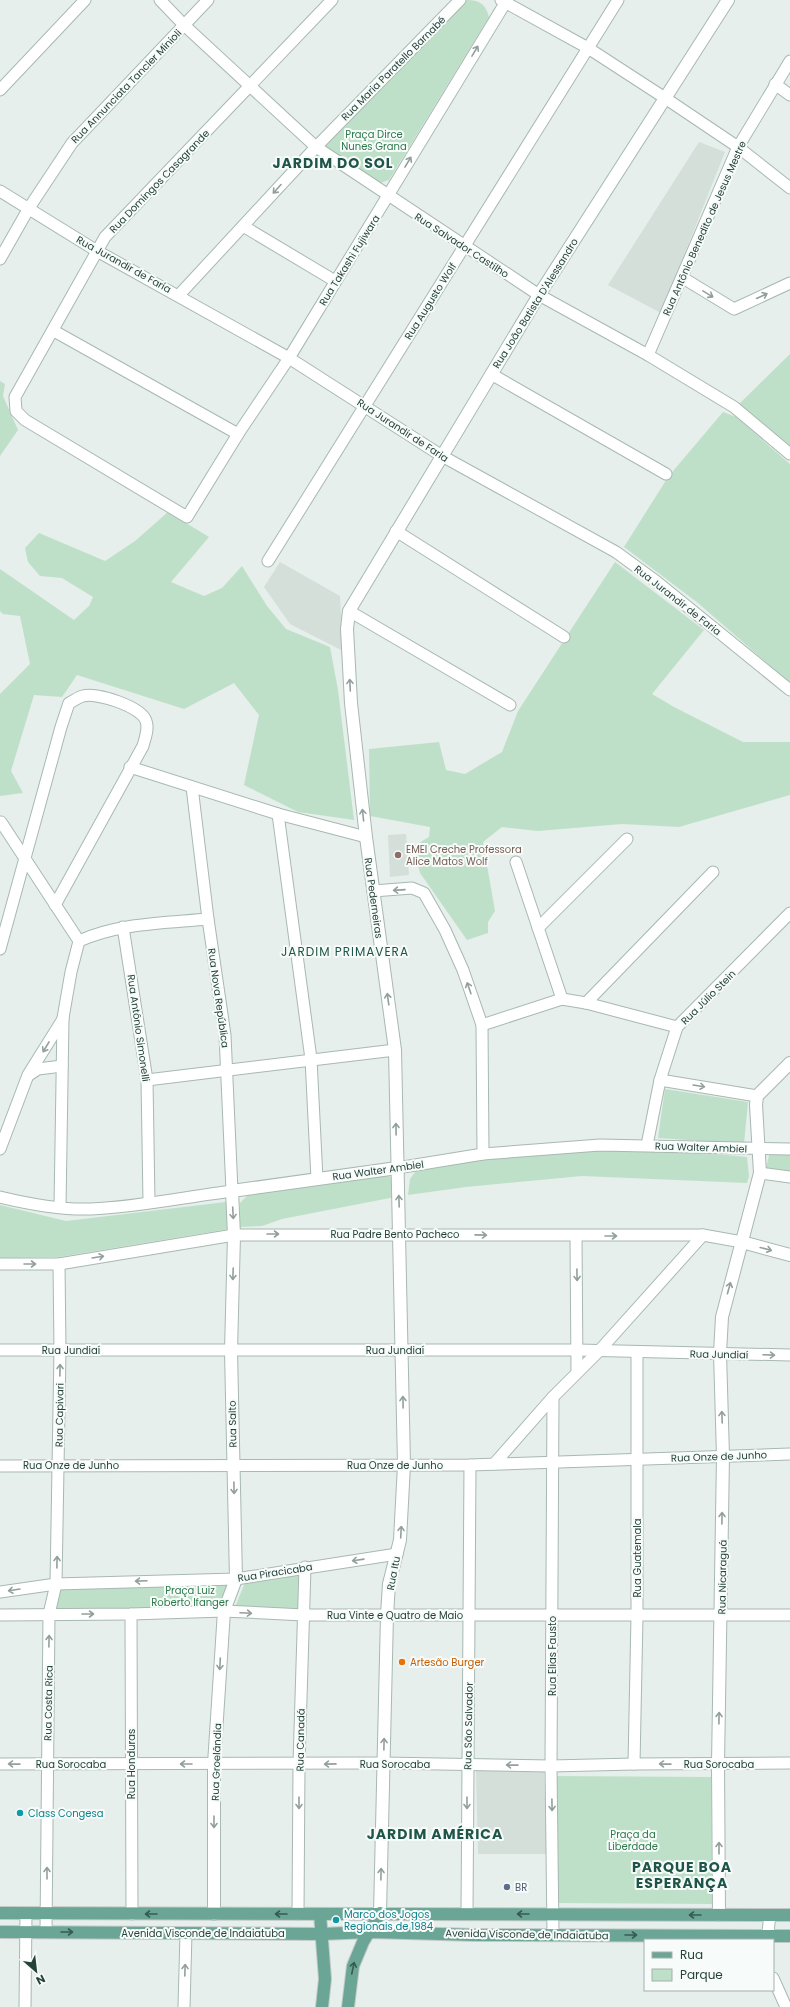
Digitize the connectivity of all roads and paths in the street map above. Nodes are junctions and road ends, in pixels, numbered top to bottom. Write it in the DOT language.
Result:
graph roads {
  1 [pos="85,0"];
  2 [pos="160,0"];
  3 [pos="208,0"];
  4 [pos="332,0"];
  5 [pos="460,0"];
  6 [pos="618,0"];
  7 [pos="728,0"];
  8 [pos="504,1"];
  9 [pos="184,25"];
  10 [pos="588,48"];
  11 [pos="790,62"];
  12 [pos="775,84"];
  13 [pos="250,86"];
  14 [pos="0,90"];
  15 [pos="790,95"];
  16 [pos="665,98"];
  17 [pos="316,147"];
  18 [pos="738,147"];
  19 [pos="790,188"];
  20 [pos="0,191"];
  21 [pos="388,196"];
  22 [pos="29,208"];
  23 [pos="243,226"];
  24 [pos="464,246"];
  25 [pos="97,251"];
  26 [pos="0,259"];
  27 [pos="683,278"];
  28 [pos="335,281"];
  29 [pos="790,283"];
  30 [pos="179,295"];
  31 [pos="539,295"];
  32 [pos="54,331"];
  33 [pos="648,355"];
  34 [pos="289,358"];
  35 [pos="492,374"];
  36 [pos="365,406"];
  37 [pos="238,434"];
  38 [pos="790,454"];
  39 [pos="442,456"];
  40 [pos="666,474"];
  41 [pos="187,517"];
  42 [pos="396,531"];
  43 [pos="268,561"];
  44 [pos="349,611"];
  45 [pos="564,637"];
  46 [pos="790,690"];
  47 [pos="510,705"];
  48 [pos="130,768"];
  49 [pos="192,787"];
  50 [pos="278,814"];
  51 [pos="1,822"];
  52 [pos="366,837"];
  53 [pos="628,839"];
  54 [pos="24,858"];
  55 [pos="516,862"];
  56 [pos="713,872"];
  57 [pos="373,892"];
  58 [pos="55,905"];
  59 [pos="790,913"];
  60 [pos="208,919"];
  61 [pos="123,927"];
  62 [pos="538,928"];
  63 [pos="79,941"];
  64 [pos="0,949"];
  65 [pos="562,999"];
  66 [pos="586,1003"];
  67 [pos="63,1018"];
  68 [pos="482,1025"];
  69 [pos="677,1027"];
  70 [pos="394,1050"];
  71 [pos="311,1059"];
  72 [pos="790,1063"];
  73 [pos="62,1066"];
  74 [pos="227,1069"];
  75 [pos="28,1075"];
  76 [pos="147,1080"];
  77 [pos="660,1080"];
  78 [pos="757,1096"];
  79 [pos="647,1145"];
  80 [pos="0,1148"];
  81 [pos="790,1149"];
  82 [pos="758,1150"];
  83 [pos="483,1154"];
  84 [pos="397,1168"];
  85 [pos="760,1174"];
  86 [pos="790,1177"];
  87 [pos="317,1179"];
  88 [pos="232,1191"];
  89 [pos="0,1197"];
  90 [pos="149,1202"];
  91 [pos="60,1207"];
  92 [pos="400,1234"];
  93 [pos="234,1235"];
  94 [pos="703,1235"];
  95 [pos="576,1236"];
  96 [pos="742,1242"];
  97 [pos="790,1256"];
  98 [pos="0,1264"];
  99 [pos="59,1264"];
  100 [pos="403,1349"];
  101 [pos="0,1350"];
  102 [pos="60,1350"];
  103 [pos="578,1350"];
  104 [pos="231,1351"];
  105 [pos="599,1351"];
  106 [pos="637,1353"];
  107 [pos="720,1353"];
  108 [pos="790,1355"];
  109 [pos="577,1372"];
  110 [pos="553,1397"];
  111 [pos="790,1454"];
  112 [pos="723,1456"];
  113 [pos="637,1459"];
  114 [pos="554,1462"];
  115 [pos="494,1464"];
  116 [pos="59,1465"];
  117 [pos="233,1465"];
  118 [pos="404,1465"];
  119 [pos="0,1466"];
  120 [pos="470,1466"];
  121 [pos="396,1554"];
  122 [pos="305,1567"];
  123 [pos="236,1579"];
  124 [pos="56,1584"];
  125 [pos="0,1592"];
  126 [pos="224,1611"];
  127 [pos="49,1614"];
  128 [pos="131,1614"];
  129 [pos="0,1615"];
  130 [pos="304,1615"];
  131 [pos="387,1615"];
  132 [pos="469,1616"];
  133 [pos="552,1616"];
  134 [pos="637,1616"];
  135 [pos="721,1616"];
  136 [pos="790,1616"];
  137 [pos="383,1763"];
  138 [pos="790,1763"];
  139 [pos="0,1764"];
  140 [pos="47,1764"];
  141 [pos="131,1764"];
  142 [pos="214,1764"];
  143 [pos="299,1764"];
  144 [pos="467,1764"];
  145 [pos="634,1764"];
  146 [pos="718,1764"];
  147 [pos="551,1766"];
  148 [pos="47,1912"];
  149 [pos="0,1913"];
  150 [pos="26,1913"];
  151 [pos="380,1913"];
  152 [pos="132,1914"];
  153 [pos="214,1914"];
  154 [pos="298,1914"];
  155 [pos="320,1914"];
  156 [pos="467,1914"];
  157 [pos="553,1914"];
  158 [pos="719,1915"];
  159 [pos="770,1915"];
  160 [pos="751,1916"];
  161 [pos="790,1916"];
  162 [pos="0,1932"];
  163 [pos="26,1932"];
  164 [pos="46,1932"];
  165 [pos="370,1932"];
  166 [pos="186,1933"];
  167 [pos="322,1934"];
  168 [pos="553,1935"];
  169 [pos="751,1936"];
  170 [pos="790,1936"];
  171 [pos="768,1938"];
  172 [pos="774,1980"];
  173 [pos="25,2007"];
  174 [pos="184,2007"];
  175 [pos="322,2007"];
  176 [pos="348,2007"];
  177 [pos="786,2007"];
  1 -- 14 [label="street"];
  2 -- 9 [label="street, Rua Salvador Castilho"];
  3 -- 9 [label="street, Rua Annunciata Tancler Minioli"];
  4 -- 13 [label="street, Rua Domingos Casagrande"];
  5 -- 17 [label="street, Rua Maria Paratello Barnabé"];
  6 -- 10 [label="street, Rua Augusto Wolf"];
  7 -- 16 [label="street, Rua João Batista D'Alessandro"];
  8 -- 10 [label="street"];
  21 -- 8 [label="street, Rua Takashi Fujiwara, one-way"];
  9 -- 13 [label="street, Rua Salvador Castilho"];
  9 -- 22 [label="street, Rua Annunciata Tancler Minioli"];
  10 -- 16 [label="street"];
  10 -- 24 [label="street, Rua Augusto Wolf"];
  11 -- 12 [label="street, Rua Antônio Benedito de Jesus Mestre"];
  12 -- 15 [label="street"];
  12 -- 18 [label="street, Rua Antônio Benedito de Jesus Mestre"];
  13 -- 17 [label="street, Rua Salvador Castilho"];
  13 -- 25 [label="street, Rua Domingos Casagrande"];
  16 -- 18 [label="street"];
  16 -- 31 [label="street, Rua João Batista D'Alessandro"];
  17 -- 21 [label="street, Rua Salvador Castilho"];
  17 -- 23 [label="street, Rua Maria Paratello Barnabé, one-way"];
  18 -- 19 [label="street"];
  18 -- 27 [label="street, Rua Antônio Benedito de Jesus Mestre"];
  20 -- 22 [label="street, Rua Jurandir de Faria"];
  21 -- 24 [label="street, Rua Salvador Castilho"];
  21 -- 28 [label="street, Rua Takashi Fujiwara"];
  22 -- 25 [label="street, Rua Jurandir de Faria"];
  22 -- 26 [label="street, Rua Annunciata Tancler Minioli"];
  23 -- 28 [label="street"];
  23 -- 30 [label="street, Rua Maria Paratello Barnabé"];
  24 -- 31 [label="street, Rua Salvador Castilho"];
  24 -- 36 [label="street, Rua Augusto Wolf"];
  25 -- 30 [label="street, Rua Jurandir de Faria"];
  25 -- 32 [label="street, Rua Domingos Casagrande"];
  27 -- 29 [label="street, one-way"];
  27 -- 33 [label="street, Rua Antônio Benedito de Jesus Mestre"];
  28 -- 34 [label="street, Rua Takashi Fujiwara"];
  30 -- 34 [label="street, Rua Jurandir de Faria"];
  31 -- 33 [label="street, Rua Salvador Castilho"];
  31 -- 35 [label="street, Rua João Batista D'Alessandro"];
  32 -- 37 [label="street"];
  32 -- 41 [label="street, Rua Domingos Casagrande"];
  33 -- 38 [label="street, Rua Salvador Castilho"];
  34 -- 36 [label="street, Rua Jurandir de Faria"];
  34 -- 37 [label="street, Rua Takashi Fujiwara"];
  35 -- 39 [label="street, Rua João Batista D'Alessandro"];
  35 -- 40 [label="street"];
  36 -- 39 [label="street, Rua Jurandir de Faria"];
  36 -- 43 [label="street, Rua Augusto Wolf"];
  37 -- 41 [label="street, Rua Takashi Fujiwara"];
  39 -- 42 [label="street, Rua João Batista D'Alessandro"];
  39 -- 46 [label="street, Rua Jurandir de Faria"];
  42 -- 44 [label="street, Rua João Batista D'Alessandro"];
  42 -- 45 [label="street"];
  44 -- 47 [label="street"];
  52 -- 44 [label="street, Rua Pederneiras, one-way"];
  48 -- 49 [label="street"];
  48 -- 54 [label="street"];
  48 -- 58 [label="street"];
  49 -- 50 [label="street"];
  49 -- 60 [label="street, Rua Nova República"];
  50 -- 52 [label="street"];
  50 -- 71 [label="street"];
  51 -- 54 [label="street"];
  52 -- 57 [label="street, Rua Pederneiras"];
  53 -- 62 [label="street"];
  54 -- 58 [label="street"];
  54 -- 64 [label="street"];
  55 -- 62 [label="street"];
  56 -- 66 [label="street"];
  68 -- 57 [label="street, one-way"];
  70 -- 57 [label="street, Rua Pederneiras, one-way"];
  58 -- 63 [label="street"];
  59 -- 69 [label="street, Rua Júlio Stein"];
  60 -- 61 [label="street"];
  60 -- 74 [label="street, Rua Nova República"];
  61 -- 63 [label="street"];
  61 -- 76 [label="street, Rua Antônio Simonelli"];
  62 -- 65 [label="street"];
  63 -- 67 [label="street"];
  65 -- 66 [label="street"];
  65 -- 68 [label="street"];
  66 -- 69 [label="street"];
  67 -- 73 [label="street"];
  67 -- 75 [label="street, one-way"];
  68 -- 83 [label="street"];
  69 -- 77 [label="street, Rua Júlio Stein"];
  70 -- 71 [label="street"];
  84 -- 70 [label="street, Rua Pederneiras, one-way"];
  71 -- 74 [label="street"];
  71 -- 87 [label="street"];
  72 -- 78 [label="street"];
  73 -- 75 [label="street"];
  73 -- 91 [label="street"];
  74 -- 76 [label="street"];
  74 -- 88 [label="street, Rua Nova República"];
  75 -- 80 [label="street"];
  76 -- 90 [label="street, Rua Antônio Simonelli"];
  77 -- 78 [label="street, one-way"];
  77 -- 79 [label="street, Rua Júlio Stein"];
  78 -- 82 [label="street, Rua Nicaraguá"];
  79 -- 82 [label="street, Rua Walter Ambiel"];
  79 -- 83 [label="street, Rua Walter Ambiel"];
  81 -- 82 [label="street, Rua Walter Ambiel"];
  82 -- 85 [label="street, Rua Nicaraguá"];
  83 -- 84 [label="street, Rua Walter Ambiel"];
  84 -- 87 [label="street, Rua Walter Ambiel"];
  92 -- 84 [label="street, Rua Pederneiras, one-way"];
  85 -- 86 [label="street"];
  85 -- 96 [label="street, Rua Nicaraguá"];
  87 -- 88 [label="street, Rua Walter Ambiel"];
  88 -- 90 [label="street, Rua Walter Ambiel"];
  88 -- 93 [label="street, Rua Nova República, one-way"];
  89 -- 91 [label="street, Rua Walter Ambiel"];
  90 -- 91 [label="street, Rua Walter Ambiel"];
  93 -- 92 [label="street, Rua Padre Bento Pacheco, one-way"];
  92 -- 95 [label="street, Rua Padre Bento Pacheco, one-way"];
  92 -- 100 [label="street, Rua Itu"];
  99 -- 93 [label="street, Rua Padre Bento Pacheco, one-way"];
  93 -- 104 [label="street, Rua Salto, one-way"];
  95 -- 94 [label="street, Rua Padre Bento Pacheco, one-way"];
  94 -- 96 [label="street, Rua Padre Bento Pacheco"];
  94 -- 105 [label="street"];
  95 -- 103 [label="street, one-way"];
  96 -- 97 [label="street, Rua Padre Bento Pacheco, one-way"];
  107 -- 96 [label="street, Rua Nicaraguá, one-way"];
  98 -- 99 [label="street, Rua Padre Bento Pacheco, one-way"];
  99 -- 102 [label="street, Rua Capivari"];
  100 -- 103 [label="street, Rua Jundiaí"];
  100 -- 104 [label="street, Rua Jundiaí"];
  118 -- 100 [label="street, Rua Itu, one-way"];
  101 -- 102 [label="street, Rua Jundiaí"];
  102 -- 104 [label="street, Rua Jundiaí"];
  116 -- 102 [label="street, Rua Capivari, one-way"];
  103 -- 105 [label="street, Rua Jundiaí"];
  103 -- 109 [label="street"];
  104 -- 117 [label="street, Rua Salto"];
  105 -- 106 [label="street, Rua Jundiaí"];
  105 -- 109 [label="street"];
  106 -- 107 [label="street, Rua Jundiaí"];
  106 -- 113 [label="street, Rua Guatemala"];
  107 -- 108 [label="street, Rua Jundiaí, one-way"];
  112 -- 107 [label="street, Rua Nicaraguá, one-way"];
  109 -- 110 [label="street"];
  110 -- 114 [label="street, Rua Elias Fausto"];
  110 -- 115 [label="street"];
  111 -- 112 [label="street, Rua Onze de Junho"];
  112 -- 113 [label="street, Rua Onze de Junho"];
  135 -- 112 [label="street, Rua Nicaraguá, one-way"];
  113 -- 114 [label="street, Rua Onze de Junho"];
  113 -- 134 [label="street, Rua Guatemala"];
  114 -- 115 [label="street, Rua Onze de Junho"];
  114 -- 133 [label="street, Rua Elias Fausto"];
  115 -- 120 [label="street, Rua Onze de Junho"];
  116 -- 117 [label="street, Rua Onze de Junho"];
  116 -- 119 [label="street, Rua Onze de Junho"];
  124 -- 116 [label="street, Rua Capivari, one-way"];
  117 -- 118 [label="street, Rua Onze de Junho"];
  117 -- 123 [label="street, Rua Salto, one-way"];
  118 -- 120 [label="street, Rua Onze de Junho"];
  121 -- 118 [label="street, Rua Itu, one-way"];
  120 -- 132 [label="street, Rua São Salvador"];
  121 -- 122 [label="street, Rua Piracicaba, one-way"];
  121 -- 131 [label="street, Rua Itu"];
  122 -- 123 [label="street, Rua Piracicaba"];
  122 -- 130 [label="street, Rua Canadá"];
  123 -- 124 [label="street, Rua Piracicaba, one-way"];
  123 -- 126 [label="street, Rua Salto"];
  124 -- 125 [label="street, one-way"];
  124 -- 127 [label="street, Rua Capivari"];
  126 -- 128 [label="street, Rua Vinte e Quatro de Maio"];
  126 -- 130 [label="street, Rua Vinte e Quatro de Maio, one-way"];
  126 -- 142 [label="street, Rua Groelândia, one-way"];
  127 -- 128 [label="street, Rua Vinte e Quatro de Maio, one-way"];
  127 -- 129 [label="street, Rua Vinte e Quatro de Maio"];
  140 -- 127 [label="street, Rua Costa Rica, one-way"];
  128 -- 141 [label="street, Rua Honduras"];
  130 -- 131 [label="street, Rua Vinte e Quatro de Maio"];
  130 -- 143 [label="street, Rua Canadá"];
  131 -- 132 [label="street, Rua Vinte e Quatro de Maio"];
  137 -- 131 [label="street, Rua Itu, one-way"];
  132 -- 133 [label="street, Rua Vinte e Quatro de Maio"];
  132 -- 144 [label="street, Rua São Salvador"];
  133 -- 134 [label="street, Rua Vinte e Quatro de Maio"];
  133 -- 147 [label="street, Rua Elias Fausto"];
  134 -- 135 [label="street, Rua Vinte e Quatro de Maio"];
  134 -- 145 [label="street, Rua Guatemala"];
  135 -- 136 [label="street, Rua Vinte e Quatro de Maio"];
  146 -- 135 [label="street, Rua Nicaraguá, one-way"];
  137 -- 143 [label="street, Rua Sorocaba, one-way"];
  137 -- 144 [label="street, Rua Sorocaba"];
  151 -- 137 [label="street, Rua Itu, one-way"];
  138 -- 146 [label="street, Rua Sorocaba"];
  140 -- 139 [label="street, Rua Sorocaba, one-way"];
  140 -- 141 [label="street, Rua Sorocaba"];
  148 -- 140 [label="street, Rua Costa Rica, one-way"];
  142 -- 141 [label="street, Rua Sorocaba, one-way"];
  141 -- 152 [label="street, Rua Honduras"];
  142 -- 143 [label="street, Rua Sorocaba"];
  142 -- 153 [label="street, Rua Groelândia, one-way"];
  143 -- 154 [label="street, Rua Canadá, one-way"];
  147 -- 144 [label="street, Rua Sorocaba, one-way"];
  144 -- 156 [label="street, Rua São Salvador, one-way"];
  146 -- 145 [label="street, Rua Sorocaba, one-way"];
  145 -- 147 [label="street, Rua Sorocaba"];
  158 -- 146 [label="street, Rua Nicaraguá, one-way"];
  147 -- 157 [label="street, Rua Elias Fausto, one-way"];
  148 -- 150 [label="main road, Avenida Visconde de Indaiatuba"];
  148 -- 152 [label="main road, Avenida Visconde de Indaiatuba"];
  148 -- 164 [label="street, Rua Costa Rica"];
  149 -- 150 [label="main road, Avenida Visconde de Indaiatuba"];
  150 -- 163 [label="street"];
  151 -- 155 [label="main road, Avenida Visconde de Indaiatuba"];
  151 -- 156 [label="main road, Avenida Visconde de Indaiatuba"];
  151 -- 165 [label="main road"];
  153 -- 152 [label="main road, Avenida Visconde de Indaiatuba, one-way"];
  154 -- 153 [label="main road, Avenida Visconde de Indaiatuba, one-way"];
  154 -- 155 [label="main road, Avenida Visconde de Indaiatuba"];
  155 -- 167 [label="main road"];
  157 -- 156 [label="main road, Avenida Visconde de Indaiatuba, one-way"];
  158 -- 157 [label="main road, Avenida Visconde de Indaiatuba, one-way"];
  157 -- 168 [label="street, Rua Elias Fausto"];
  158 -- 160 [label="main road, Avenida Visconde de Indaiatuba"];
  159 -- 160 [label="main road, Avenida Visconde de Indaiatuba"];
  159 -- 161 [label="main road, Avenida Visconde de Indaiatuba"];
  159 -- 171 [label="street"];
  160 -- 169 [label="main road"];
  162 -- 163 [label="main road, Avenida Visconde de Indaiatuba"];
  163 -- 164 [label="main road, Avenida Visconde de Indaiatuba"];
  163 -- 173 [label="street"];
  164 -- 166 [label="main road, Avenida Visconde de Indaiatuba, one-way"];
  165 -- 167 [label="main road, Avenida Visconde de Indaiatuba"];
  165 -- 168 [label="main road, Avenida Visconde de Indaiatuba"];
  176 -- 165 [label="main road, one-way"];
  166 -- 167 [label="main road, Avenida Visconde de Indaiatuba"];
  174 -- 166 [label="street, one-way"];
  167 -- 175 [label="main road"];
  168 -- 169 [label="main road, Avenida Visconde de Indaiatuba, one-way"];
  169 -- 171 [label="main road, Avenida Visconde de Indaiatuba"];
  170 -- 171 [label="main road, Avenida Visconde de Indaiatuba"];
  172 -- 177 [label="street"];
}
